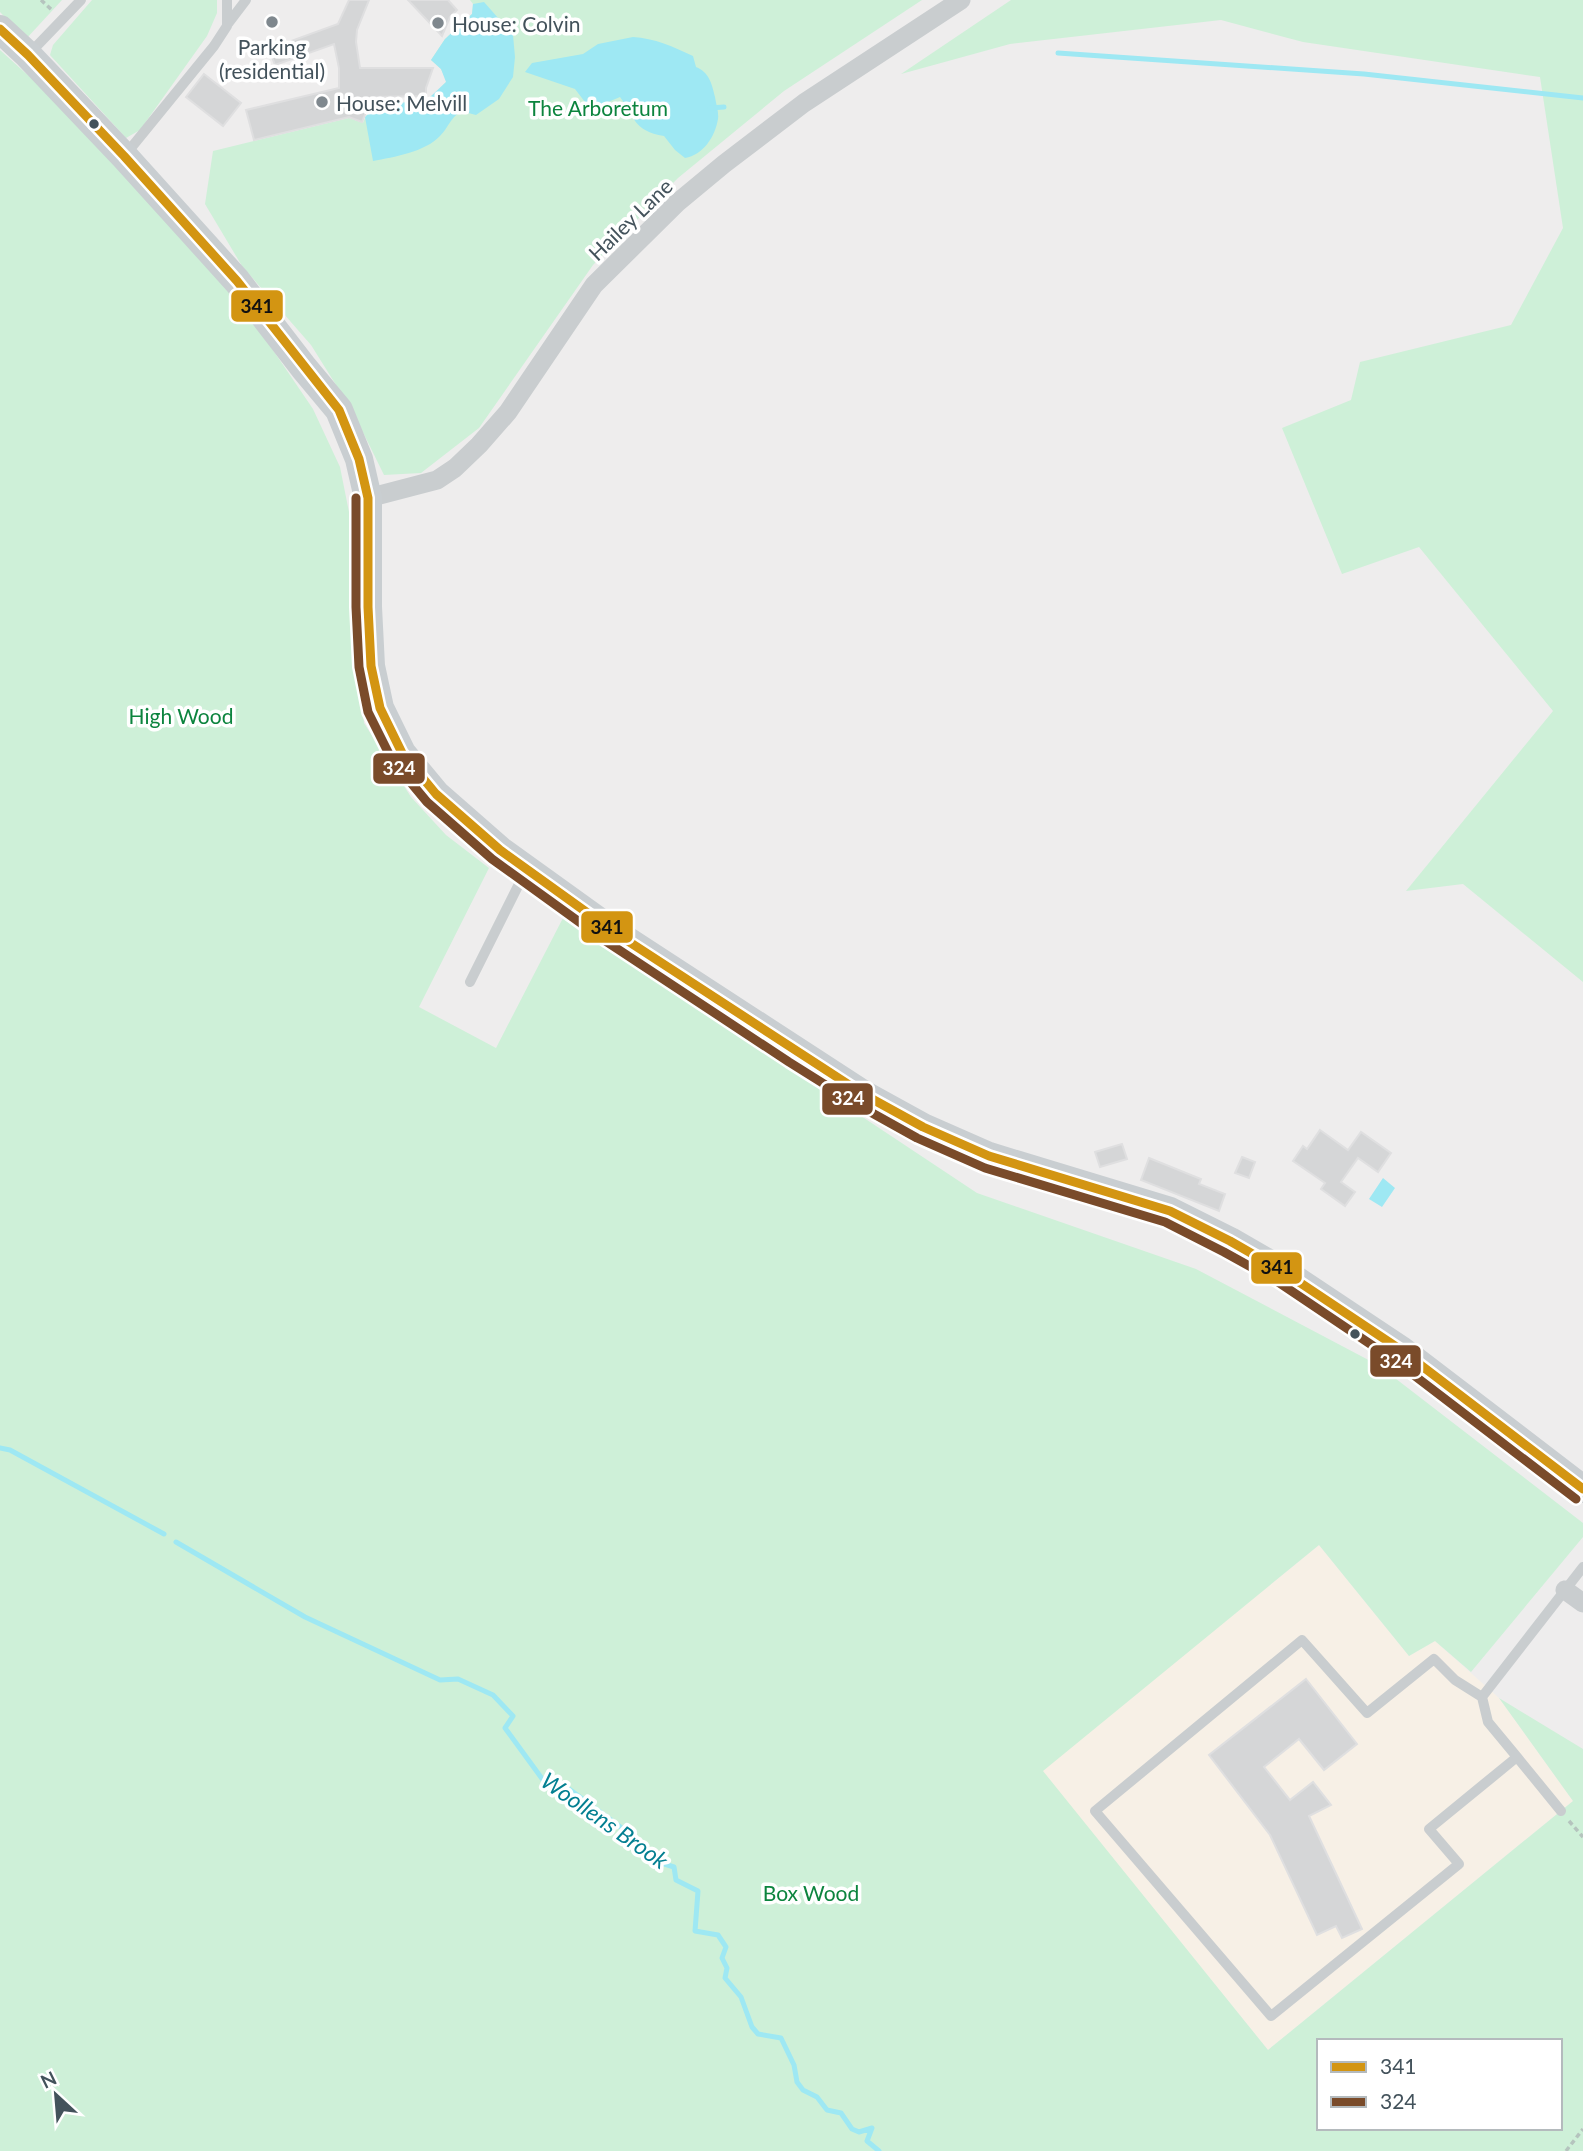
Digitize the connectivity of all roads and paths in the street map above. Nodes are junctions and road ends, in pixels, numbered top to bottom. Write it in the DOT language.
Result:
graph roads {
  1 [pos="80,0"];
  2 [pos="227,0"];
  3 [pos="246,0"];
  4 [pos="961,0"];
  5 [pos="227,26"];
  6 [pos="0,29"];
  7 [pos="27,55"];
  8 [pos="124,156"];
  9 [pos="368,498"];
  10 [pos="526,870"];
  11 [pos="470,982"];
  12 [pos="1583,1489"];
  13 [pos="1583,1567"];
  14 [pos="1565,1590"];
  15 [pos="1583,1603"];
  16 [pos="1482,1697"];
  17 [pos="1517,1757"];
  18 [pos="1561,1811"];
  19 [pos="1583,1837"];
  20 [pos="1583,2129"];
  21 [pos="1566,2151"];
  1 -- 7 [label="lane"];
  2 -- 5 [label="lane"];
  3 -- 5 [label="lane"];
  4 -- 9 [label="street, Hailey Lane"];
  5 -- 8 [label="lane"];
  6 -- 7 [label="main road"];
  7 -- 8 [label="main road"];
  8 -- 9 [label="main road"];
  9 -- 10 [label="main road"];
  10 -- 11 [label="lane"];
  10 -- 12 [label="main road"];
  13 -- 14 [label="lane"];
  14 -- 15 [label="street"];
  14 -- 16 [label="lane"];
  16 -- 17 [label="lane"];
  16 -- 17 [label="lane"];
  17 -- 18 [label="lane"];
  18 -- 19 [label="path"];
  20 -- 21 [label="path"];
}
